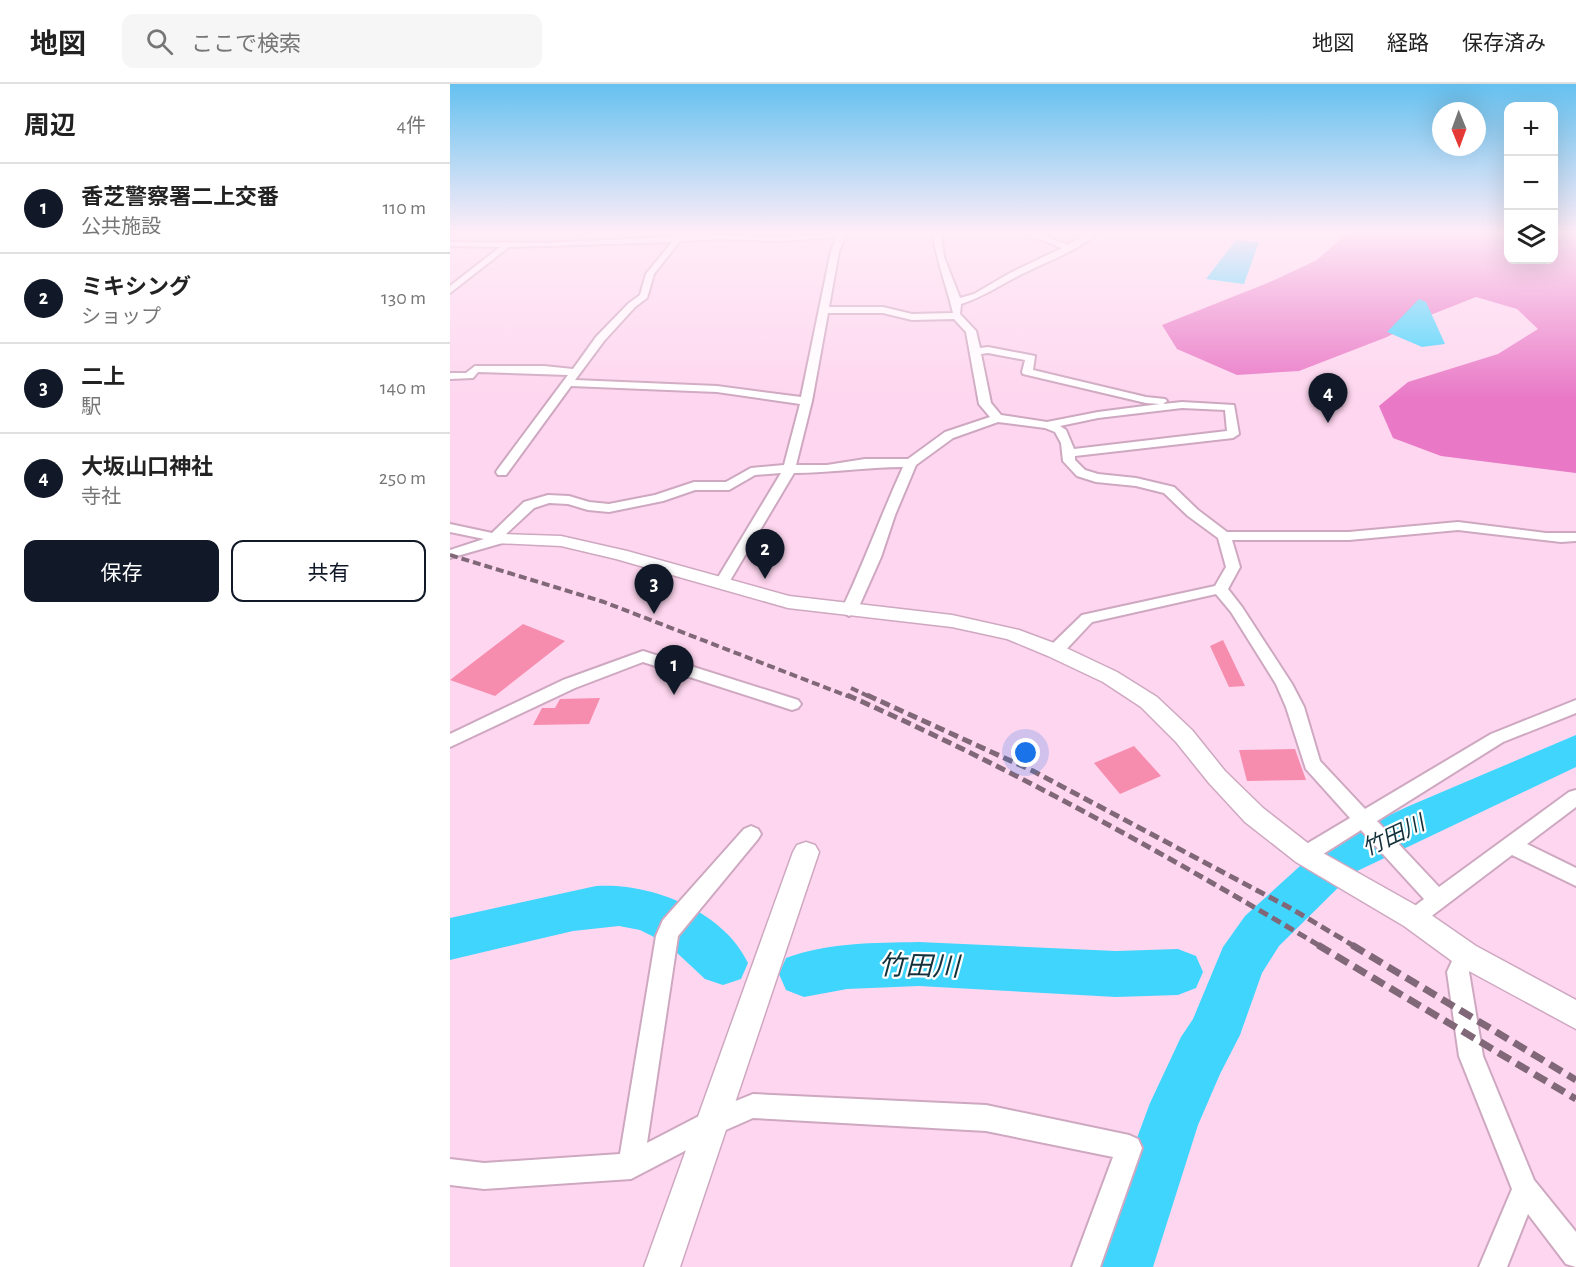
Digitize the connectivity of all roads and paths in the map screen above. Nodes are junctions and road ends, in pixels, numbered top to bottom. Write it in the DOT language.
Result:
graph roads {
  1 [pos="646,288"];
  2 [pos="829,288"];
  3 [pos="952,288"];
  4 [pos="990,288"];
  5 [pos="957,302"];
  6 [pos="825,310"];
  7 [pos="957,316"];
  8 [pos="976,351"];
  9 [pos="575,372"];
  10 [pos="450,376"];
  11 [pos="568,383"];
  12 [pos="806,401"];
  13 [pos="1182,405"];
  14 [pos="997,418"];
  15 [pos="1047,425"];
  16 [pos="1069,453"];
  17 [pos="911,463"];
  18 [pos="789,470"];
  19 [pos="502,472"];
  20 [pos="450,528"];
  21 [pos="1224,536"];
  22 [pos="1576,537"];
  23 [pos="501,539"];
  24 [pos="450,555"];
  25 [pos="721,584"];
  26 [pos="1220,589"];
  27 [pos="849,611"];
  28 [pos="1056,651"];
  29 [pos="792,704"];
  30 [pos="1576,706"];
  31 [pos="450,741"];
  32 [pos="1576,796"];
  33 [pos="1365,820"];
  34 [pos="751,834"];
  35 [pos="1510,845"];
  36 [pos="806,852"];
  37 [pos="1305,855"];
  38 [pos="1576,878"];
  39 [pos="1438,900"];
  40 [pos="1414,918"];
  41 [pos="1466,956"];
  42 [pos="1576,1015"];
  43 [pos="710,1124"];
  44 [pos="631,1166"];
  45 [pos="450,1172"];
  46 [pos="1525,1189"];
  47 [pos="1576,1254"];
  48 [pos="662,1267"];
  49 [pos="1086,1267"];
  50 [pos="1493,1267"];
  1 -- 9 [label="street"];
  2 -- 6 [label="street"];
  3 -- 5 [label="street"];
  4 -- 5 [label="street"];
  5 -- 7 [label="street"];
  6 -- 7 [label="street"];
  6 -- 12 [label="street"];
  7 -- 8 [label="street"];
  8 -- 13 [label="street"];
  8 -- 14 [label="street"];
  9 -- 10 [label="street"];
  9 -- 11 [label="street"];
  11 -- 12 [label="street"];
  11 -- 19 [label="street"];
  12 -- 18 [label="street"];
  13 -- 15 [label="street"];
  13 -- 16 [label="street"];
  14 -- 15 [label="street"];
  14 -- 17 [label="street"];
  15 -- 16 [label="street"];
  16 -- 21 [label="street"];
  17 -- 18 [label="street"];
  17 -- 27 [label="street"];
  18 -- 23 [label="street"];
  18 -- 25 [label="street"];
  20 -- 23 [label="street"];
  21 -- 22 [label="street"];
  21 -- 26 [label="street"];
  23 -- 24 [label="street"];
  23 -- 25 [label="street"];
  25 -- 27 [label="street"];
  26 -- 28 [label="street"];
  26 -- 33 [label="street"];
  27 -- 28 [label="street"];
  28 -- 37 [label="street"];
  29 -- 31 [label="street"];
  30 -- 33 [label="street"];
  32 -- 35 [label="street"];
  33 -- 37 [label="street"];
  33 -- 39 [label="street"];
  34 -- 44 [label="street"];
  35 -- 38 [label="street"];
  35 -- 39 [label="street"];
  36 -- 43 [label="street"];
  37 -- 40 [label="street"];
  39 -- 40 [label="street"];
  40 -- 41 [label="street"];
  41 -- 42 [label="street"];
  41 -- 46 [label="street"];
  43 -- 44 [label="street"];
  43 -- 48 [label="street"];
  43 -- 49 [label="street"];
  44 -- 45 [label="street"];
  46 -- 47 [label="street"];
  46 -- 50 [label="street"];
}
